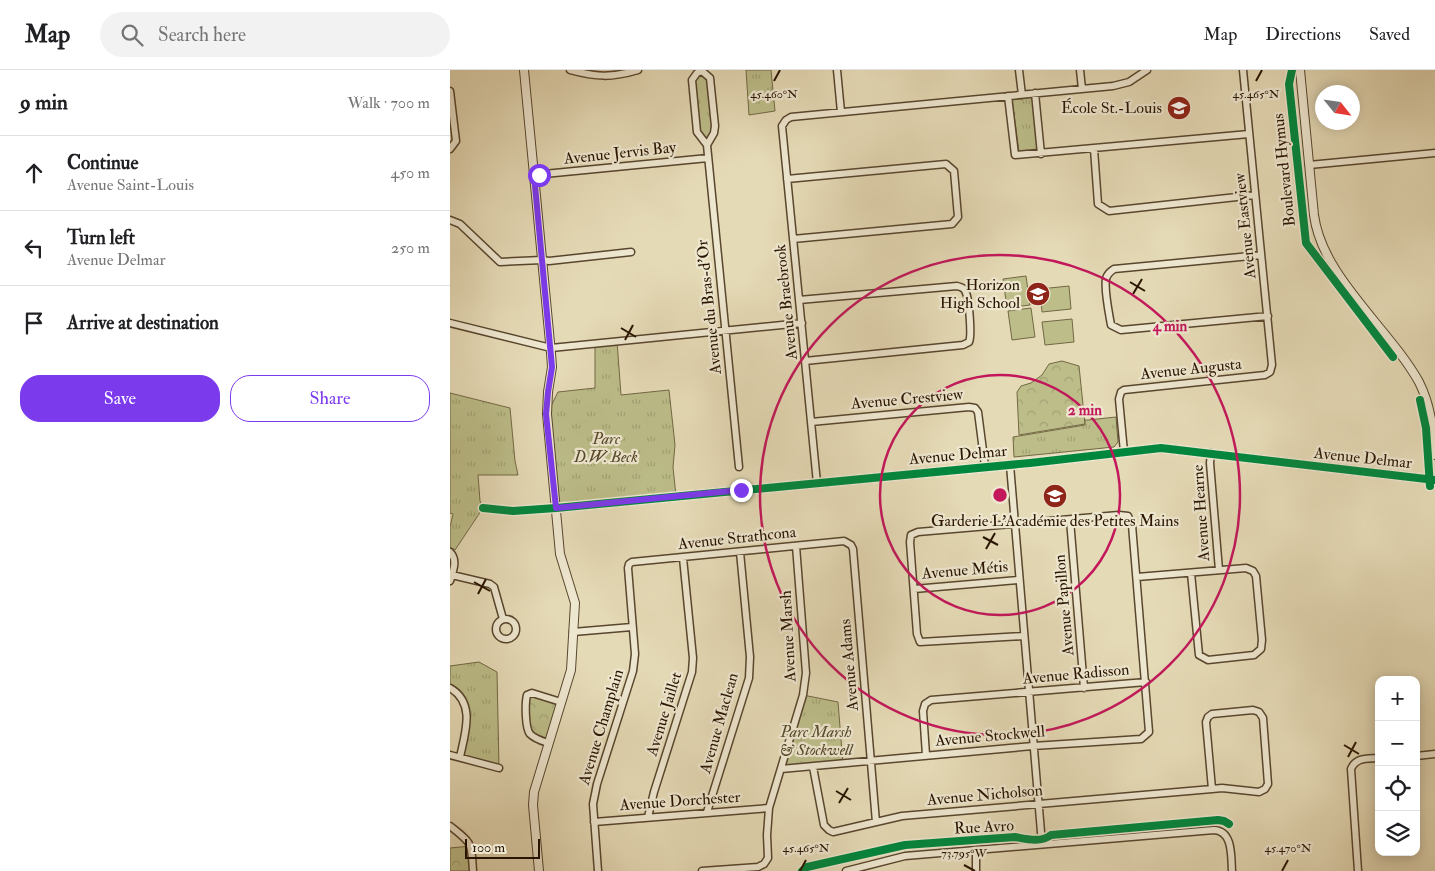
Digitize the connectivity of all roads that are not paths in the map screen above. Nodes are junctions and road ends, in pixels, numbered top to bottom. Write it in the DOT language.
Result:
graph roads {
  1 [pos="524,70"];
  2 [pos="570,70"];
  3 [pos="638,70"];
  4 [pos="837,70"];
  5 [pos="1019,70"];
  6 [pos="1080,70"];
  7 [pos="1147,70"];
  8 [pos="1244,70"];
  9 [pos="1300,70"];
  10 [pos="1082,89"];
  11 [pos="450,93"];
  12 [pos="1035,93"];
  13 [pos="1022,94"];
  14 [pos="1008,96"];
  15 [pos="841,112"];
  16 [pos="1250,134"];
  17 [pos="707,145"];
  18 [pos="450,149"];
  19 [pos="1094,149"];
  20 [pos="1435,153"];
  21 [pos="1041,154"];
  22 [pos="708,158"];
  23 [pos="1309,165"];
  24 [pos="534,175"];
  25 [pos="787,179"];
  26 [pos="1255,195"];
  27 [pos="450,220"];
  28 [pos="794,239"];
  29 [pos="631,252"];
  30 [pos="1261,255"];
  31 [pos="542,260"];
  32 [pos="799,300"];
  33 [pos="1268,316"];
  34 [pos="450,323"];
  35 [pos="802,323"];
  36 [pos="726,330"];
  37 [pos="551,348"];
  38 [pos="805,361"];
  39 [pos="1265,375"];
  40 [pos="811,422"];
  41 [pos="1124,452"];
  42 [pos="1211,453"];
  43 [pos="1435,455"];
  44 [pos="1010,465"];
  45 [pos="739,466"];
  46 [pos="984,466"];
  47 [pos="1435,480"];
  48 [pos="817,483"];
  49 [pos="483,508"];
  50 [pos="556,508"];
  51 [pos="1070,520"];
  52 [pos="1015,524"];
  53 [pos="844,541"];
  54 [pos="796,546"];
  55 [pos="450,552"];
  56 [pos="740,552"];
  57 [pos="684,558"];
  58 [pos="632,562"];
  59 [pos="1219,570"];
  60 [pos="1191,573"];
  61 [pos="1137,576"];
  62 [pos="451,578"];
  63 [pos="1020,580"];
  64 [pos="914,589"];
  65 [pos="503,619"];
  66 [pos="632,627"];
  67 [pos="573,632"];
  68 [pos="1024,636"];
  69 [pos="1146,682"];
  70 [pos="450,688"];
  71 [pos="1084,688"];
  72 [pos="1028,692"];
  73 [pos="561,702"];
  74 [pos="548,743"];
  75 [pos="1033,746"];
  76 [pos="1435,754"];
  77 [pos="450,755"];
  78 [pos="926,755"];
  79 [pos="1420,756"];
  80 [pos="460,757"];
  81 [pos="1375,758"];
  82 [pos="870,762"];
  83 [pos="813,767"];
  84 [pos="499,768"];
  85 [pos="781,769"];
  86 [pos="1212,789"];
  87 [pos="1038,804"];
  88 [pos="769,808"];
  89 [pos="707,812"];
  90 [pos="648,817"];
  91 [pos="594,822"];
  92 [pos="876,822"];
  93 [pos="450,826"];
  94 [pos="1042,844"];
  95 [pos="976,850"];
  96 [pos="473,871"];
  97 [pos="539,871"];
  98 [pos="598,871"];
  99 [pos="702,871"];
  100 [pos="846,871"];
  101 [pos="976,871"];
  102 [pos="1232,871"];
  103 [pos="1358,871"];
  1 -- 24 [label="street"];
  2 -- 3 [label="street"];
  4 -- 15 [label="street"];
  5 -- 13 [label="street"];
  6 -- 10 [label="street"];
  7 -- 10 [label="street"];
  8 -- 16 [label="street, Avenue Eastview"];
  9 -- 23 [label="street, Boulevard Hymus"];
  10 -- 12 [label="street"];
  11 -- 18 [label="street"];
  12 -- 13 [label="street"];
  12 -- 21 [label="street"];
  13 -- 14 [label="street"];
  14 -- 15 [label="street"];
  14 -- 21 [label="street"];
  15 -- 25 [label="street, Avenue Braebrook"];
  16 -- 19 [label="street"];
  16 -- 26 [label="street, Avenue Eastview"];
  17 -- 17 [label="street, Avenue du Bras-d'Or"];
  17 -- 22 [label="street, Avenue du Bras-d'Or"];
  19 -- 21 [label="street"];
  19 -- 26 [label="street"];
  20 -- 23 [label="street"];
  22 -- 24 [label="street, Avenue Jervis Bay"];
  22 -- 36 [label="street, Avenue du Bras-d'Or"];
  23 -- 43 [label="street, Boulevard Hymus"];
  24 -- 31 [label="street"];
  25 -- 28 [label="street, Avenue Braebrook"];
  25 -- 28 [label="street"];
  26 -- 30 [label="street, Avenue Eastview"];
  27 -- 31 [label="street"];
  28 -- 32 [label="street, Avenue Braebrook"];
  29 -- 31 [label="street"];
  30 -- 33 [label="street, Avenue Eastview"];
  30 -- 33 [label="street"];
  31 -- 37 [label="street"];
  32 -- 35 [label="street, Avenue Braebrook"];
  32 -- 38 [label="street"];
  33 -- 39 [label="street, Avenue Eastview"];
  34 -- 37 [label="street"];
  35 -- 36 [label="street"];
  35 -- 38 [label="street, Avenue Braebrook"];
  36 -- 37 [label="street"];
  36 -- 45 [label="street, Avenue du Bras-d'Or"];
  37 -- 50 [label="street"];
  38 -- 40 [label="street, Avenue Braebrook"];
  39 -- 41 [label="street, Avenue Augusta"];
  40 -- 46 [label="street, Avenue Crestview"];
  40 -- 48 [label="street, Avenue Braebrook"];
  41 -- 42 [label="street, Avenue Delmar"];
  41 -- 44 [label="street, Avenue Delmar"];
  42 -- 47 [label="street, Avenue Delmar"];
  42 -- 59 [label="street, Avenue Hearne"];
  44 -- 46 [label="street, Avenue Delmar"];
  44 -- 52 [label="street"];
  46 -- 48 [label="street, Avenue Delmar"];
  48 -- 50 [label="street, Avenue Delmar"];
  49 -- 50 [label="street, Avenue Delmar"];
  50 -- 67 [label="street"];
  51 -- 52 [label="street"];
  51 -- 61 [label="street, Avenue Radisson"];
  51 -- 71 [label="street, Avenue Papillon"];
  52 -- 63 [label="street"];
  52 -- 64 [label="street"];
  53 -- 54 [label="street, Avenue Strathcona"];
  53 -- 82 [label="street, Avenue Adams"];
  54 -- 56 [label="street, Avenue Strathcona"];
  54 -- 85 [label="street, Avenue Marsh"];
  55 -- 62 [label="street"];
  56 -- 57 [label="street, Avenue Strathcona"];
  56 -- 89 [label="street, Avenue Maclean"];
  57 -- 58 [label="street, Avenue Strathcona"];
  57 -- 90 [label="street, Avenue Jaillet"];
  58 -- 66 [label="street, Avenue Champlain"];
  59 -- 60 [label="street"];
  59 -- 60 [label="street"];
  60 -- 61 [label="street"];
  61 -- 69 [label="street, Avenue Radisson"];
  62 -- 65 [label="street"];
  63 -- 64 [label="street, Avenue Métis"];
  63 -- 68 [label="street"];
  64 -- 68 [label="street"];
  66 -- 67 [label="street"];
  66 -- 91 [label="street, Avenue Champlain"];
  67 -- 73 [label="street"];
  68 -- 72 [label="street"];
  69 -- 71 [label="street, Avenue Radisson"];
  69 -- 75 [label="street, Avenue Stockwell"];
  70 -- 80 [label="street"];
  71 -- 72 [label="street, Avenue Radisson"];
  72 -- 75 [label="street"];
  72 -- 78 [label="street, Avenue Radisson"];
  73 -- 74 [label="street"];
  73 -- 74 [label="street"];
  74 -- 97 [label="street"];
  75 -- 78 [label="street, Avenue Stockwell"];
  75 -- 87 [label="street"];
  76 -- 79 [label="street"];
  77 -- 80 [label="street"];
  78 -- 82 [label="street, Avenue Stockwell"];
  80 -- 84 [label="street"];
  81 -- 103 [label="street"];
  82 -- 83 [label="street, Avenue Stockwell"];
  82 -- 92 [label="street, Avenue Adams"];
  83 -- 85 [label="street, Avenue Stockwell"];
  83 -- 92 [label="street, Avenue Nicholson"];
  85 -- 88 [label="street, Avenue Marsh"];
  86 -- 86 [label="street, Avenue Nicholson"];
  86 -- 87 [label="street, Avenue Nicholson"];
  87 -- 92 [label="street, Avenue Nicholson"];
  87 -- 94 [label="street"];
  88 -- 89 [label="street, Avenue Dorchester"];
  88 -- 99 [label="street, Avenue Marsh"];
  89 -- 90 [label="street, Avenue Dorchester"];
  90 -- 91 [label="street, Avenue Dorchester"];
  91 -- 98 [label="street, Avenue Champlain"];
  93 -- 96 [label="street"];
  94 -- 95 [label="street, Rue Avro"];
  94 -- 102 [label="street, Rue Avro"];
  95 -- 100 [label="street, Rue Avro"];
  95 -- 101 [label="street"];
}
